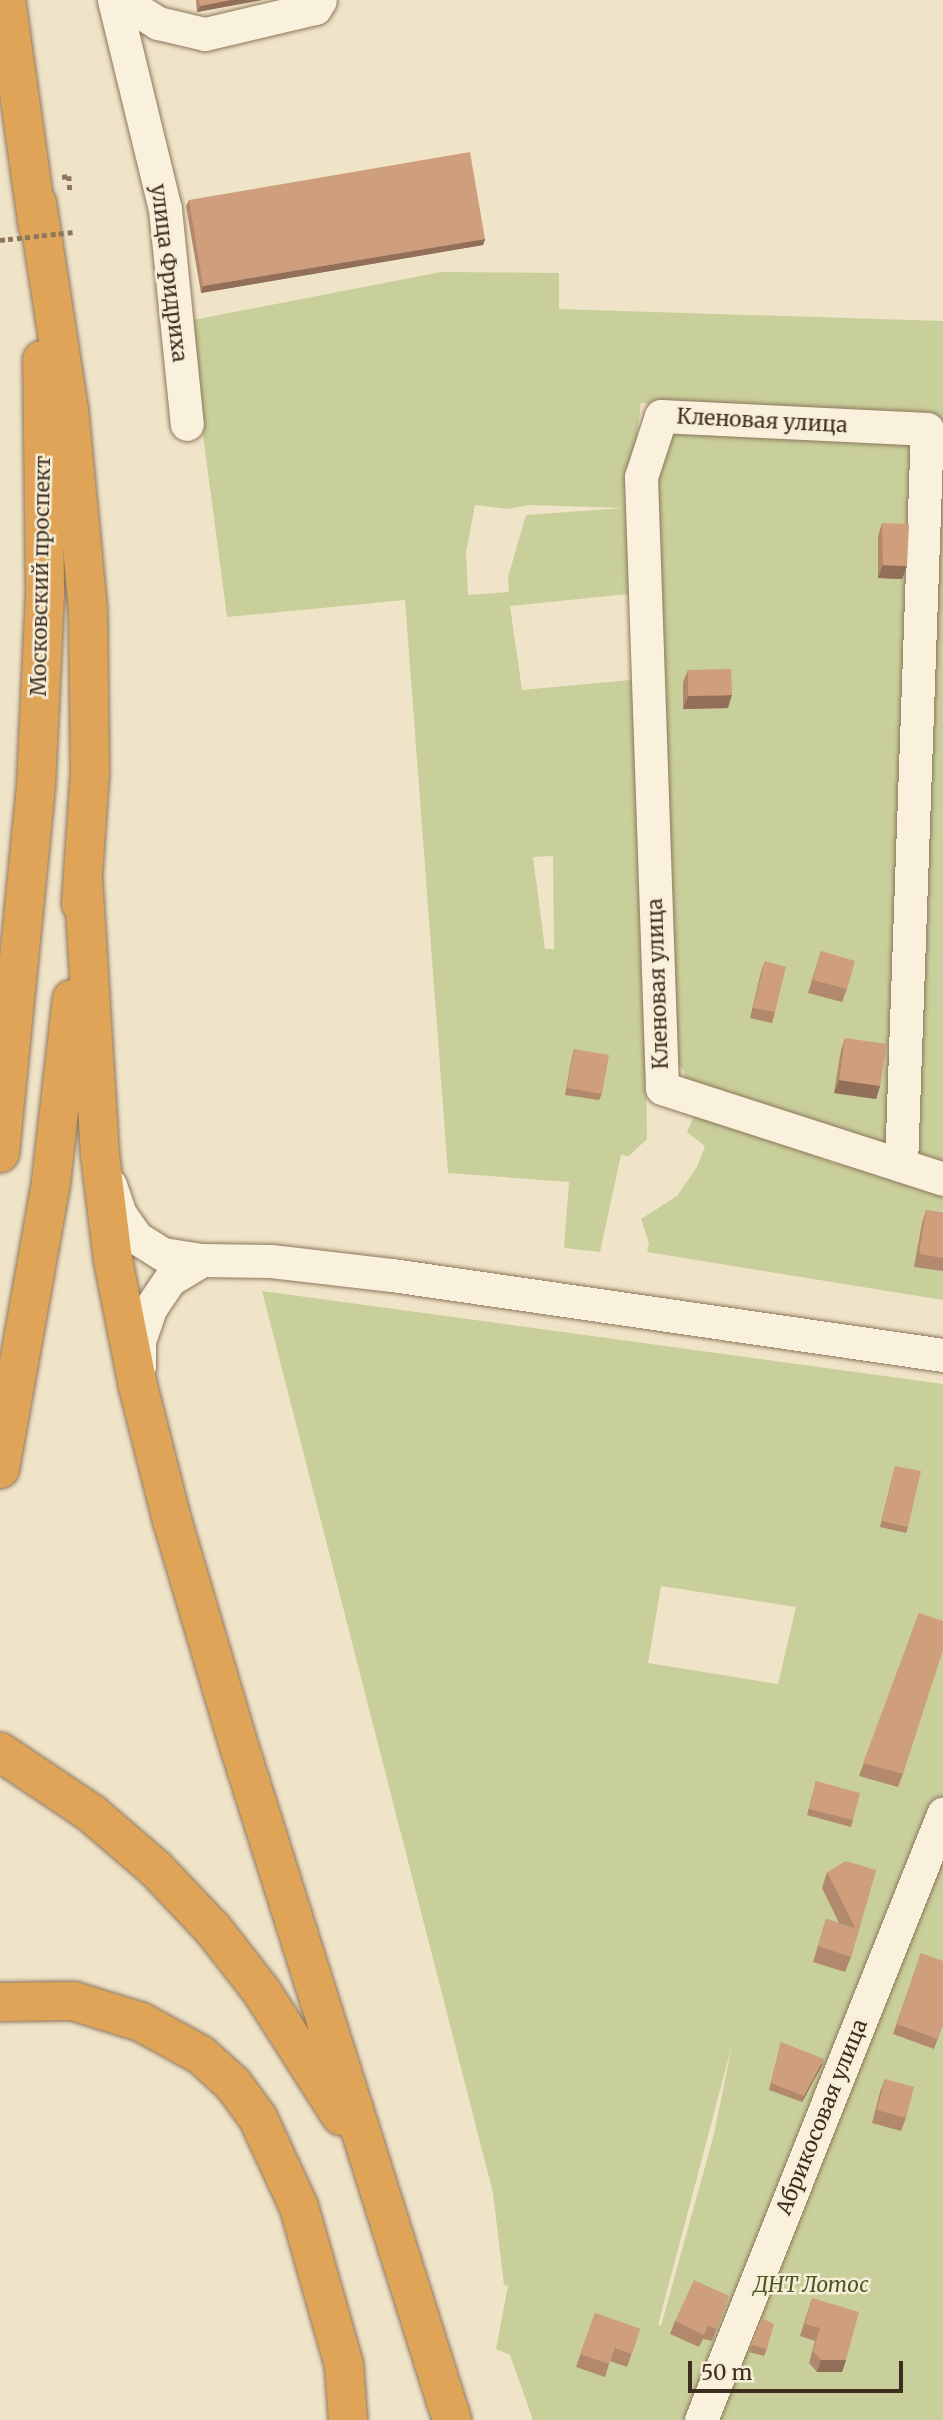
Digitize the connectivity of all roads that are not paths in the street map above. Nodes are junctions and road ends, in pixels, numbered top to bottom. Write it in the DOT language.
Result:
graph roads {
  1 [pos="6,0"];
  2 [pos="114,0"];
  3 [pos="121,0"];
  4 [pos="320,0"];
  5 [pos="187,15"];
  6 [pos="37,203"];
  7 [pos="187,424"];
  8 [pos="83,877"];
  9 [pos="0,1153"];
  10 [pos="100,1154"];
  11 [pos="901,1165"];
  12 [pos="943,1179"];
  13 [pos="202,1260"];
  14 [pos="943,1355"];
  15 [pos="138,1386"];
  16 [pos="0,1469"];
  17 [pos="8,1757"];
  18 [pos="943,1814"];
  19 [pos="0,2002"];
  20 [pos="374,2172"];
  21 [pos="348,2420"];
  22 [pos="452,2420"];
  23 [pos="701,2420"];
  1 -- 6 [label="highway, Московский проспект"];
  2 -- 7 [label="street, улица Фридриха"];
  3 -- 5 [label="street"];
  4 -- 5 [label="street"];
  6 -- 8 [label="highway"];
  6 -- 9 [label="highway, Московский проспект"];
  8 -- 10 [label="highway"];
  8 -- 16 [label="highway"];
  10 -- 13 [label="street"];
  10 -- 15 [label="highway"];
  11 -- 11 [label="street, Кленовая улица"];
  11 -- 12 [label="street, Кленовая улица"];
  13 -- 14 [label="street"];
  13 -- 15 [label="street"];
  15 -- 20 [label="highway"];
  17 -- 20 [label="highway"];
  18 -- 23 [label="street, Абрикосовая улица"];
  19 -- 21 [label="highway"];
  20 -- 22 [label="highway"];
}
